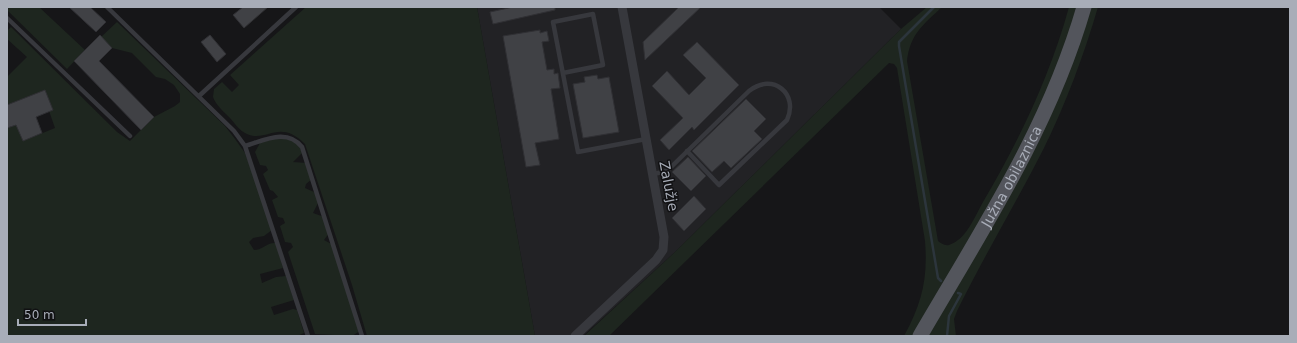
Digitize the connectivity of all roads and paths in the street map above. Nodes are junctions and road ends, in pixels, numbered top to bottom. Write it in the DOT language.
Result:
graph roads {
  1 [pos="107,7"];
  2 [pos="296,7"];
  3 [pos="622,7"];
  4 [pos="1084,7"];
  5 [pos="8,21"];
  6 [pos="563,73"];
  7 [pos="199,96"];
  8 [pos="130,136"];
  9 [pos="646,139"];
  10 [pos="245,146"];
  11 [pos="687,151"];
  12 [pos="653,174"];
  13 [pos="308,336"];
  14 [pos="362,336"];
  15 [pos="575,336"];
  16 [pos="920,336"];
  1 -- 7 [label="lane"];
  2 -- 7 [label="lane"];
  3 -- 9 [label="street, Zalužje"];
  4 -- 16 [label="main road, Južna obilaznica"];
  5 -- 8 [label="lane"];
  6 -- 6 [label="lane"];
  6 -- 9 [label="lane"];
  7 -- 10 [label="lane"];
  9 -- 12 [label="street, Zalužje"];
  10 -- 13 [label="lane"];
  10 -- 14 [label="lane"];
  11 -- 11 [label="lane"];
  11 -- 12 [label="lane"];
  12 -- 15 [label="street, Zalužje"];
}
